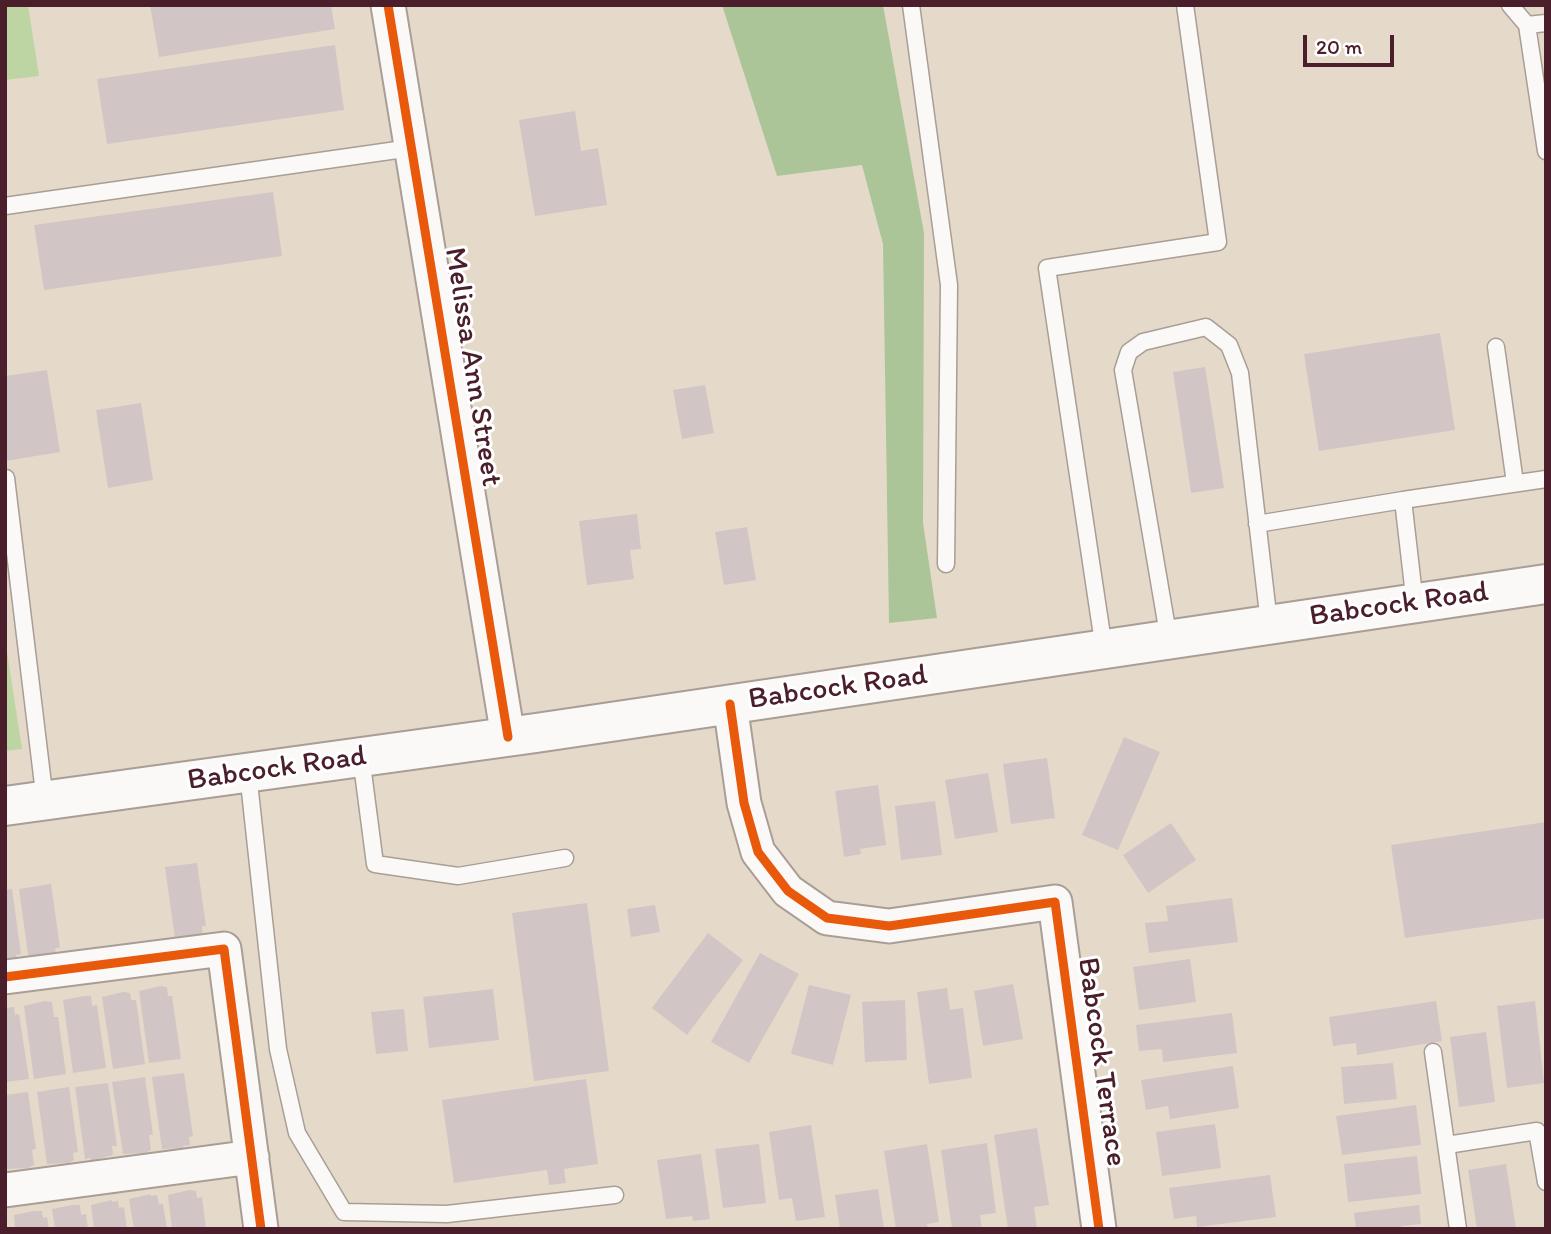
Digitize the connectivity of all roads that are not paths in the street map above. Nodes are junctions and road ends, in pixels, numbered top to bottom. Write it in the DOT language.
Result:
graph roads {
  1 [pos="388,5"];
  2 [pos="911,5"];
  3 [pos="1185,5"];
  4 [pos="1510,5"];
  5 [pos="1546,23"];
  6 [pos="1527,25"];
  7 [pos="411,148"];
  8 [pos="1546,151"];
  9 [pos="5,206"];
  10 [pos="1496,347"];
  11 [pos="6,478"];
  12 [pos="1546,478"];
  13 [pos="1515,483"];
  14 [pos="1403,500"];
  15 [pos="1257,524"];
  16 [pos="946,564"];
  17 [pos="1546,584"];
  18 [pos="1415,604"];
  19 [pos="1269,623"];
  20 [pos="1168,640"];
  21 [pos="1104,649"];
  22 [pos="730,704"];
  23 [pos="508,737"];
  24 [pos="361,757"];
  25 [pos="248,773"];
  26 [pos="45,801"];
  27 [pos="5,806"];
  28 [pos="565,858"];
  29 [pos="5,977"];
  30 [pos="1433,1052"];
  31 [pos="1542,1143"];
  32 [pos="1447,1145"];
  33 [pos="252,1157"];
  34 [pos="1546,1182"];
  35 [pos="5,1190"];
  36 [pos="615,1195"];
  37 [pos="261,1229"];
  38 [pos="1099,1229"];
  39 [pos="1458,1229"];
  1 -- 7 [label="street, Melissa Ann Street"];
  2 -- 16 [label="lane"];
  3 -- 21 [label="lane"];
  4 -- 6 [label="lane"];
  5 -- 6 [label="lane"];
  6 -- 8 [label="lane"];
  7 -- 9 [label="lane"];
  7 -- 23 [label="street, Melissa Ann Street"];
  10 -- 13 [label="lane"];
  11 -- 26 [label="lane"];
  12 -- 13 [label="lane"];
  13 -- 14 [label="lane"];
  14 -- 15 [label="lane"];
  14 -- 18 [label="lane"];
  15 -- 19 [label="lane"];
  15 -- 20 [label="lane"];
  17 -- 18 [label="main road, Babcock Road"];
  18 -- 19 [label="main road, Babcock Road"];
  19 -- 20 [label="main road, Babcock Road"];
  20 -- 21 [label="main road, Babcock Road"];
  21 -- 22 [label="main road, Babcock Road"];
  22 -- 23 [label="main road, Babcock Road"];
  22 -- 38 [label="street, Babcock Terrace"];
  23 -- 24 [label="main road, Babcock Road"];
  24 -- 25 [label="main road, Babcock Road"];
  24 -- 28 [label="lane"];
  25 -- 26 [label="main road, Babcock Road"];
  25 -- 36 [label="lane"];
  26 -- 27 [label="main road, Babcock Road"];
  29 -- 33 [label="street"];
  30 -- 32 [label="lane"];
  31 -- 32 [label="lane"];
  31 -- 34 [label="lane"];
  32 -- 39 [label="lane"];
  33 -- 35 [label="street"];
  33 -- 37 [label="street"];
}
